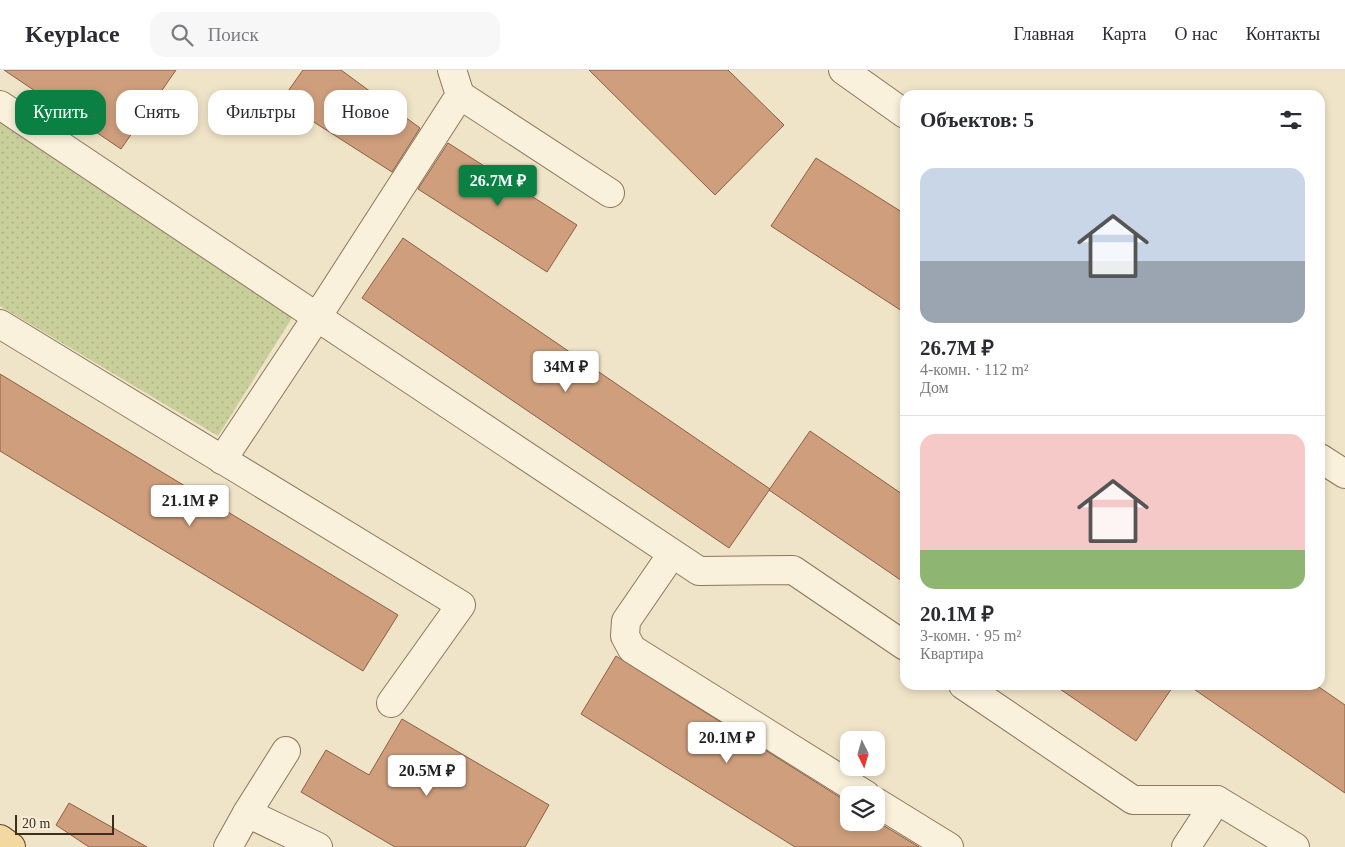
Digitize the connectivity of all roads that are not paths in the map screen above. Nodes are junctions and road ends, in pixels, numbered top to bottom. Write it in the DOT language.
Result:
graph roads {
  1 [pos="844,70"];
  2 [pos="456,82"];
  3 [pos="0,106"];
  4 [pos="900,110"];
  5 [pos="610,193"];
  6 [pos="317,317"];
  7 [pos="0,324"];
  8 [pos="222,460"];
  9 [pos="1325,461"];
  10 [pos="1345,474"];
  11 [pos="672,554"];
  12 [pos="900,643"];
  13 [pos="970,690"];
  14 [pos="391,703"];
  15 [pos="286,751"];
  16 [pos="852,786"];
  17 [pos="1217,800"];
  18 [pos="885,808"];
  19 [pos="247,813"];
  20 [pos="0,839"];
  21 [pos="11,847"];
  22 [pos="228,847"];
  23 [pos="318,847"];
  24 [pos="949,847"];
  25 [pos="1186,847"];
  26 [pos="1295,847"];
  1 -- 4 [label="lane"];
  2 -- 5 [label="lane"];
  2 -- 6 [label="lane"];
  3 -- 6 [label="lane"];
  6 -- 8 [label="lane"];
  6 -- 11 [label="lane"];
  7 -- 8 [label="lane"];
  8 -- 14 [label="lane"];
  9 -- 10 [label="lane"];
  11 -- 12 [label="lane"];
  11 -- 16 [label="lane"];
  13 -- 17 [label="lane"];
  15 -- 19 [label="lane"];
  17 -- 25 [label="lane"];
  17 -- 26 [label="lane"];
  18 -- 24 [label="lane"];
  19 -- 22 [label="lane"];
  19 -- 23 [label="lane"];
  20 -- 21 [label="main road"];
}
